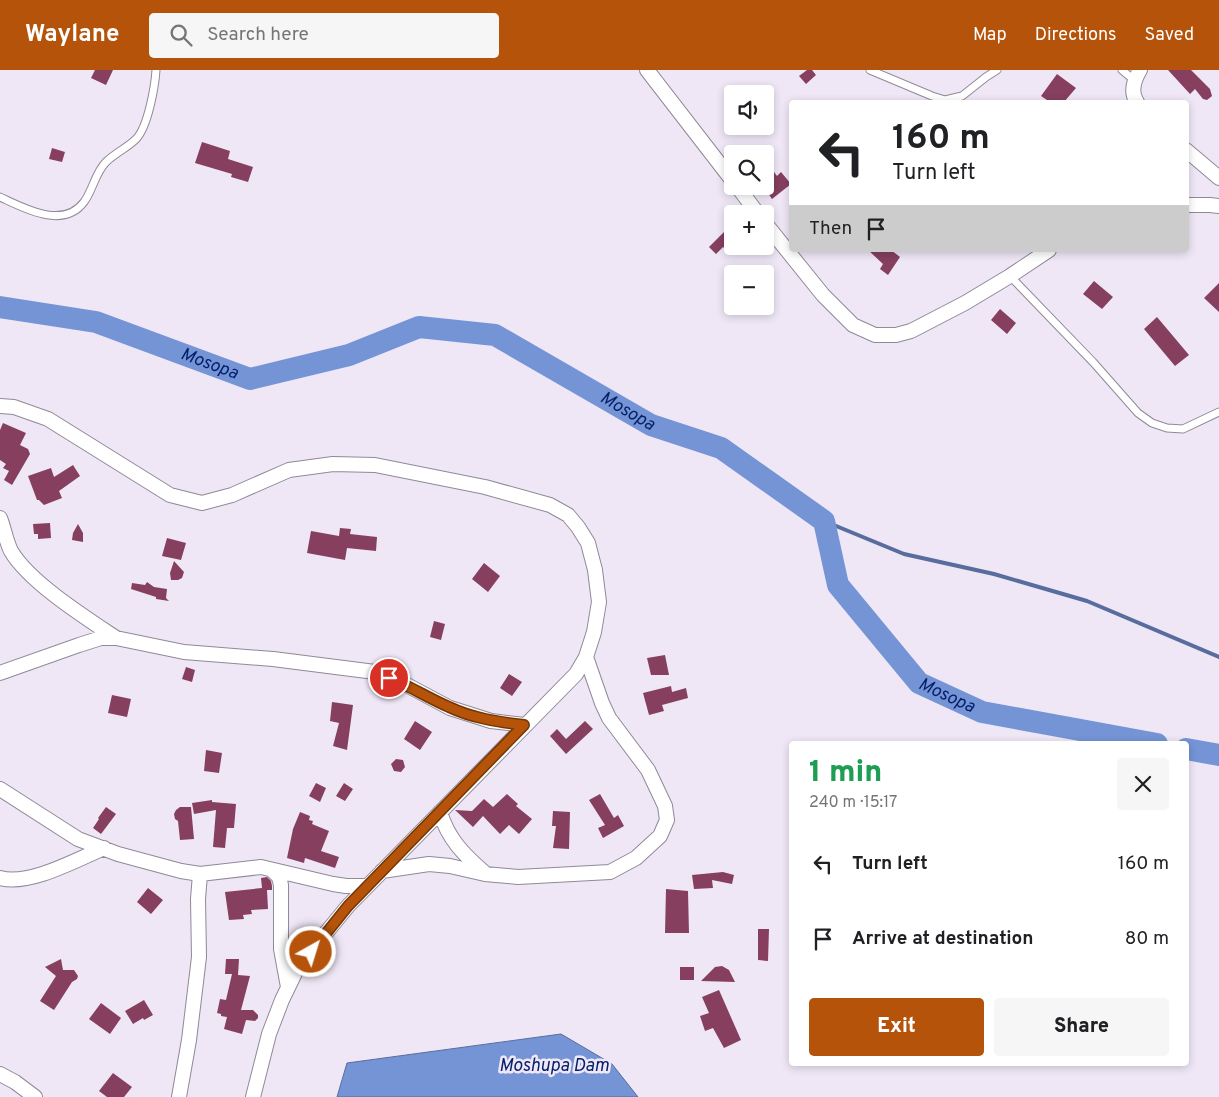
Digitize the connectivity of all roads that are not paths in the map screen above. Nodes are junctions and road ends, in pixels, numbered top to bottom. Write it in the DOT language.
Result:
graph roads {
  1 [pos="156,70"];
  2 [pos="647,70"];
  3 [pos="870,70"];
  4 [pos="997,70"];
  5 [pos="1122,70"];
  6 [pos="1137,75"];
  7 [pos="1136,100"];
  8 [pos="1189,153"];
  9 [pos="724,170"];
  10 [pos="1219,178"];
  11 [pos="0,198"];
  12 [pos="1189,205"];
  13 [pos="1219,206"];
  14 [pos="774,233"];
  15 [pos="1046,252"];
  16 [pos="1010,276"];
  17 [pos="0,406"];
  18 [pos="1219,412"];
  19 [pos="0,518"];
  20 [pos="116,638"];
  21 [pos="586,657"];
  22 [pos="0,673"];
  23 [pos="524,725"];
  24 [pos="0,789"];
  25 [pos="440,812"];
  26 [pos="104,848"];
  27 [pos="272,870"];
  28 [pos="382,871"];
  29 [pos="200,874"];
  30 [pos="485,874"];
  31 [pos="0,878"];
  32 [pos="367,886"];
  33 [pos="288,988"];
  34 [pos="0,1074"];
  35 [pos="35,1097"];
  36 [pos="178,1097"];
  37 [pos="253,1097"];
  1 -- 11 [label="lane"];
  2 -- 9 [label="street"];
  3 -- 4 [label="lane"];
  5 -- 6 [label="lane"];
  6 -- 7 [label="street"];
  8 -- 10 [label="street"];
  12 -- 13 [label="street"];
  14 -- 16 [label="street"];
  15 -- 16 [label="street"];
  16 -- 18 [label="lane"];
  17 -- 21 [label="street"];
  19 -- 20 [label="street"];
  20 -- 22 [label="street"];
  20 -- 23 [label="street"];
  21 -- 23 [label="street"];
  21 -- 30 [label="street"];
  23 -- 25 [label="street"];
  24 -- 26 [label="street"];
  25 -- 28 [label="street"];
  25 -- 30 [label="street"];
  26 -- 29 [label="street"];
  26 -- 31 [label="street"];
  27 -- 29 [label="street"];
  27 -- 32 [label="street"];
  27 -- 33 [label="street"];
  28 -- 30 [label="street"];
  28 -- 32 [label="street"];
  29 -- 36 [label="street"];
  32 -- 33 [label="street"];
  33 -- 37 [label="street"];
  34 -- 35 [label="street"];
}
